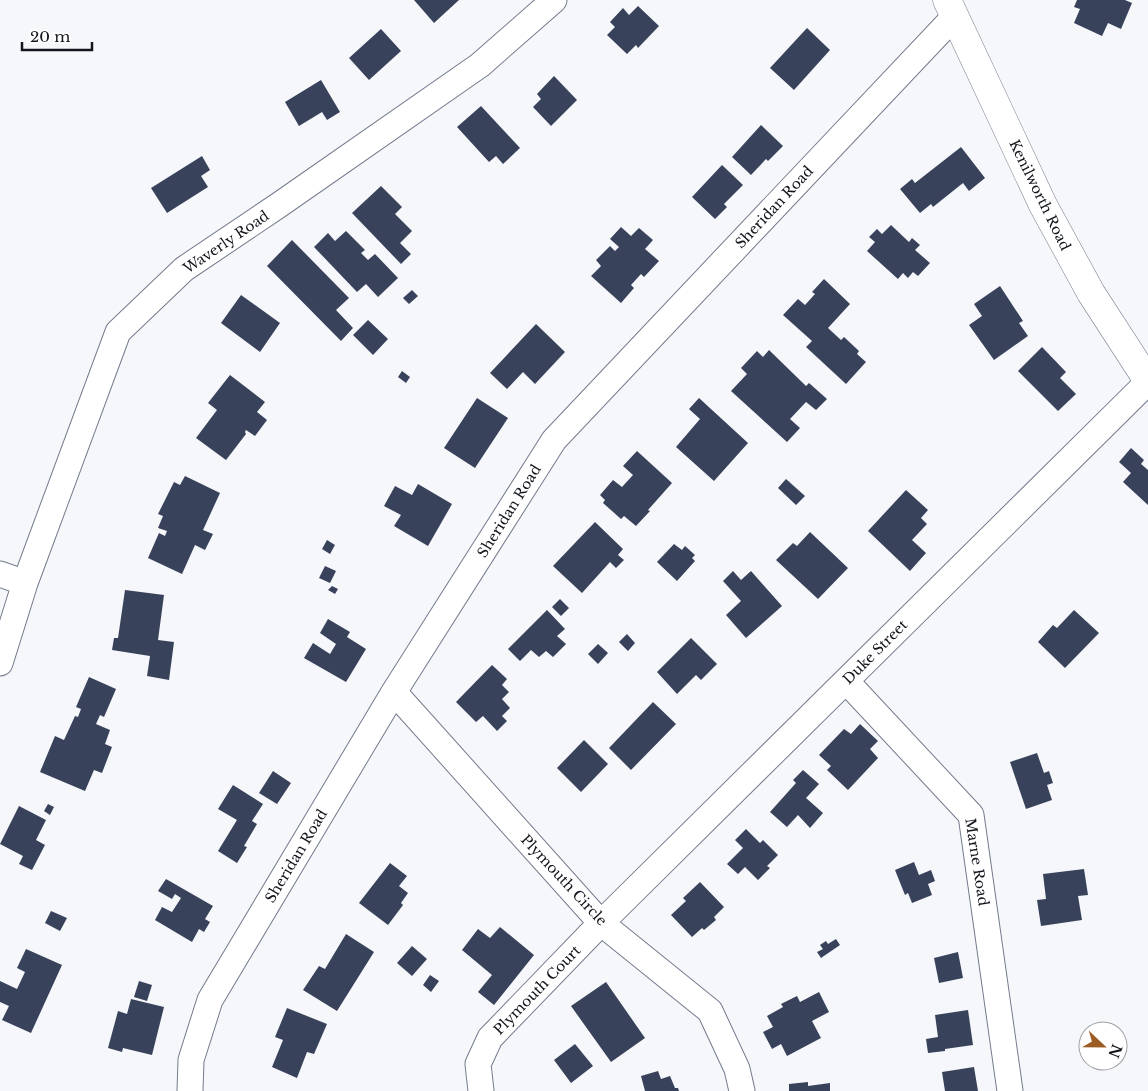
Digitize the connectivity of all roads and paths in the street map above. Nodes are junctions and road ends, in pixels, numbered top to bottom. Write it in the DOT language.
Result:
graph roads {
  1 [pos="554,0"];
  2 [pos="951,8"];
  3 [pos="1148,381"];
  4 [pos="0,574"];
  5 [pos="25,583"];
  6 [pos="0,663"];
  7 [pos="846,681"];
  8 [pos="394,692"];
  9 [pos="601,923"];
  10 [pos="190,1091"];
  11 [pos="481,1091"];
  12 [pos="742,1091"];
  13 [pos="1010,1091"];
  1 -- 5 [label="street, Waverly Road"];
  2 -- 3 [label="street, Kenilworth Road"];
  2 -- 8 [label="street, Sheridan Road"];
  3 -- 7 [label="street, Duke Street"];
  4 -- 5 [label="street"];
  5 -- 6 [label="street, Waverly Road"];
  7 -- 9 [label="street, Duke Street"];
  7 -- 13 [label="street, Marne Road"];
  8 -- 9 [label="street, Plymouth Circle"];
  8 -- 10 [label="street, Sheridan Road"];
  9 -- 11 [label="street, Plymouth Court"];
  9 -- 12 [label="street, Plymouth Circle"];
}
